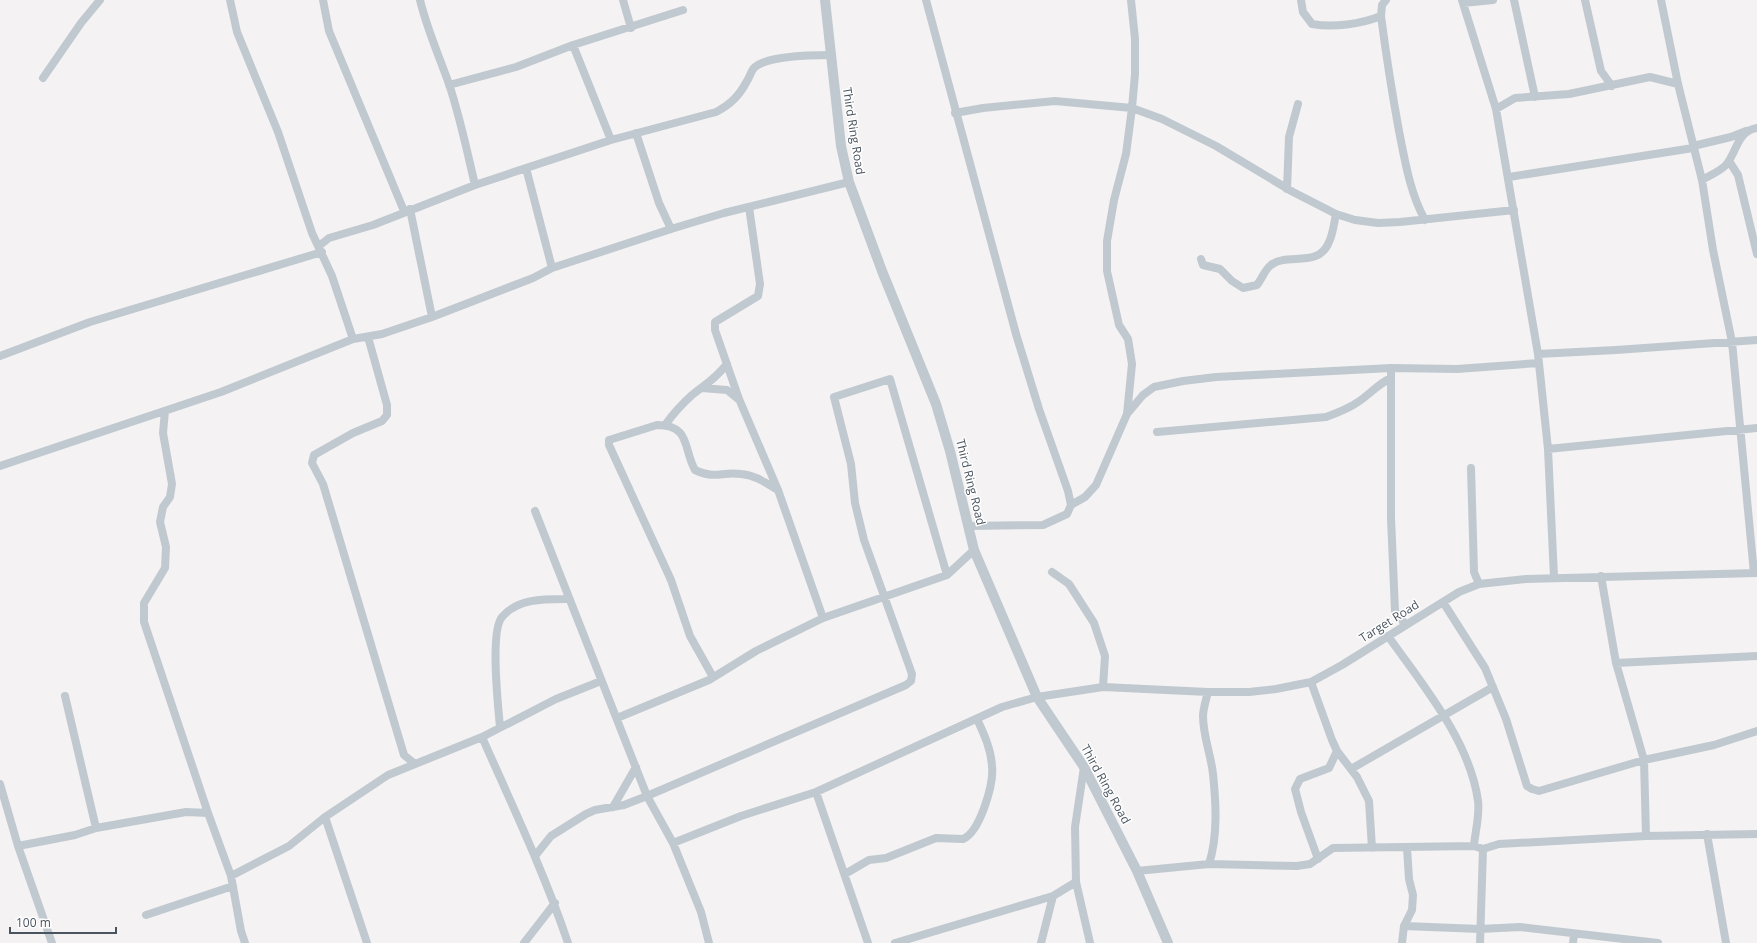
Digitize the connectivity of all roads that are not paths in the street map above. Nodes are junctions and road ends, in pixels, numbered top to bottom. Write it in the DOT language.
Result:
graph roads {
  1 [pos="100,0"];
  2 [pos="230,0"];
  3 [pos="323,0"];
  4 [pos="420,0"];
  5 [pos="623,0"];
  6 [pos="825,0"];
  7 [pos="926,0"];
  8 [pos="1131,0"];
  9 [pos="1301,0"];
  10 [pos="1492,0"];
  11 [pos="1514,0"];
  12 [pos="1585,0"];
  13 [pos="1661,0"];
  14 [pos="1383,2"];
  15 [pos="1462,2"];
  16 [pos="683,10"];
  17 [pos="1381,16"];
  18 [pos="631,28"];
  19 [pos="573,46"];
  20 [pos="830,55"];
  21 [pos="43,78"];
  22 [pos="1678,84"];
  23 [pos="449,85"];
  24 [pos="1612,86"];
  25 [pos="1535,97"];
  26 [pos="1298,104"];
  27 [pos="1132,108"];
  28 [pos="1496,109"];
  29 [pos="955,113"];
  30 [pos="1753,129"];
  31 [pos="636,133"];
  32 [pos="611,140"];
  33 [pos="1693,147"];
  34 [pos="1729,161"];
  35 [pos="526,168"];
  36 [pos="1509,177"];
  37 [pos="1702,180"];
  38 [pos="849,182"];
  39 [pos="475,185"];
  40 [pos="1288,189"];
  41 [pos="750,207"];
  42 [pos="407,210"];
  43 [pos="1514,210"];
  44 [pos="1336,214"];
  45 [pos="1425,220"];
  46 [pos="671,229"];
  47 [pos="320,249"];
  48 [pos="1757,254"];
  49 [pos="1202,259"];
  50 [pos="552,268"];
  51 [pos="432,317"];
  52 [pos="368,337"];
  53 [pos="353,339"];
  54 [pos="1757,340"];
  55 [pos="1732,342"];
  56 [pos="1538,354"];
  57 [pos="0,356"];
  58 [pos="1539,363"];
  59 [pos="727,364"];
  60 [pos="1391,368"];
  61 [pos="1391,378"];
  62 [pos="702,388"];
  63 [pos="739,399"];
  64 [pos="165,411"];
  65 [pos="1127,414"];
  66 [pos="665,425"];
  67 [pos="1757,428"];
  68 [pos="1741,430"];
  69 [pos="1157,432"];
  70 [pos="1548,449"];
  71 [pos="0,466"];
  72 [pos="1471,468"];
  73 [pos="778,490"];
  74 [pos="1071,505"];
  75 [pos="535,511"];
  76 [pos="969,526"];
  77 [pos="974,550"];
  78 [pos="1052,572"];
  79 [pos="1756,573"];
  80 [pos="947,575"];
  81 [pos="1601,576"];
  82 [pos="1554,577"];
  83 [pos="1479,584"];
  84 [pos="886,596"];
  85 [pos="568,600"];
  86 [pos="1443,602"];
  87 [pos="823,618"];
  88 [pos="1405,624"];
  89 [pos="1388,636"];
  90 [pos="1757,656"];
  91 [pos="1616,663"];
  92 [pos="713,677"];
  93 [pos="601,681"];
  94 [pos="1311,682"];
  95 [pos="1103,687"];
  96 [pos="1493,687"];
  97 [pos="1208,692"];
  98 [pos="65,696"];
  99 [pos="1037,697"];
  100 [pos="1445,716"];
  101 [pos="617,718"];
  102 [pos="977,719"];
  103 [pos="500,727"];
  104 [pos="1757,731"];
  105 [pos="482,737"];
  106 [pos="1337,751"];
  107 [pos="1644,760"];
  108 [pos="415,764"];
  109 [pos="636,767"];
  110 [pos="1084,767"];
  111 [pos="1351,769"];
  112 [pos="0,784"];
  113 [pos="816,792"];
  114 [pos="647,796"];
  115 [pos="4,807"];
  116 [pos="613,807"];
  117 [pos="208,813"];
  118 [pos="325,817"];
  119 [pos="96,828"];
  120 [pos="1707,834"];
  121 [pos="1757,834"];
  122 [pos="1646,836"];
  123 [pos="673,843"];
  124 [pos="18,846"];
  125 [pos="1474,846"];
  126 [pos="1372,848"];
  127 [pos="1408,848"];
  128 [pos="1483,849"];
  129 [pos="535,856"];
  130 [pos="1318,859"];
  131 [pos="1209,864"];
  132 [pos="1137,871"];
  133 [pos="845,874"];
  134 [pos="231,876"];
  135 [pos="1076,882"];
  136 [pos="233,886"];
  137 [pos="1053,896"];
  138 [pos="554,903"];
  139 [pos="146,915"];
  140 [pos="1404,926"];
  141 [pos="1480,929"];
  142 [pos="1574,939"];
  143 [pos="1629,942"];
  144 [pos="52,943"];
  145 [pos="245,943"];
  146 [pos="367,943"];
  147 [pos="524,943"];
  148 [pos="568,943"];
  149 [pos="709,943"];
  150 [pos="868,943"];
  151 [pos="895,943"];
  152 [pos="1041,943"];
  153 [pos="1090,943"];
  154 [pos="1168,943"];
  155 [pos="1402,943"];
  156 [pos="1480,943"];
  157 [pos="1658,943"];
  158 [pos="1726,943"];
  1 -- 21 [label="street"];
  2 -- 47 [label="street"];
  3 -- 42 [label="street"];
  4 -- 23 [label="street"];
  5 -- 18 [label="street"];
  6 -- 20 [label="street, Third Ring Road"];
  7 -- 29 [label="street"];
  8 -- 27 [label="street"];
  9 -- 17 [label="street"];
  10 -- 15 [label="street"];
  11 -- 25 [label="street"];
  12 -- 24 [label="street"];
  13 -- 22 [label="street"];
  14 -- 17 [label="street"];
  15 -- 28 [label="street"];
  16 -- 18 [label="street"];
  17 -- 45 [label="street"];
  18 -- 19 [label="street"];
  19 -- 23 [label="street"];
  19 -- 32 [label="street"];
  20 -- 31 [label="street"];
  20 -- 38 [label="street, Third Ring Road"];
  22 -- 24 [label="street"];
  22 -- 33 [label="street"];
  23 -- 39 [label="street"];
  24 -- 25 [label="street"];
  25 -- 28 [label="street"];
  26 -- 40 [label="street"];
  27 -- 29 [label="street"];
  27 -- 40 [label="street"];
  27 -- 65 [label="street"];
  28 -- 36 [label="street"];
  29 -- 74 [label="street"];
  30 -- 33 [label="street"];
  30 -- 34 [label="street"];
  31 -- 32 [label="street"];
  31 -- 46 [label="street"];
  32 -- 35 [label="street"];
  33 -- 36 [label="street"];
  33 -- 37 [label="street"];
  34 -- 37 [label="street"];
  34 -- 48 [label="street"];
  35 -- 39 [label="street"];
  35 -- 50 [label="street"];
  36 -- 43 [label="street"];
  37 -- 55 [label="street"];
  38 -- 41 [label="street"];
  38 -- 76 [label="street, Third Ring Road"];
  39 -- 42 [label="street"];
  40 -- 44 [label="street"];
  41 -- 46 [label="street"];
  41 -- 59 [label="street"];
  42 -- 47 [label="street"];
  42 -- 51 [label="street"];
  43 -- 45 [label="street"];
  43 -- 56 [label="street"];
  44 -- 45 [label="street"];
  44 -- 49 [label="street"];
  46 -- 50 [label="street"];
  47 -- 53 [label="street"];
  47 -- 57 [label="street"];
  50 -- 51 [label="street"];
  51 -- 52 [label="street"];
  52 -- 53 [label="street"];
  52 -- 108 [label="street"];
  53 -- 64 [label="street"];
  54 -- 55 [label="street"];
  55 -- 56 [label="street"];
  55 -- 68 [label="street"];
  56 -- 58 [label="street"];
  58 -- 60 [label="street"];
  58 -- 70 [label="street"];
  59 -- 62 [label="street"];
  59 -- 63 [label="street"];
  60 -- 61 [label="street"];
  60 -- 65 [label="street"];
  61 -- 69 [label="street"];
  61 -- 88 [label="street"];
  62 -- 63 [label="street"];
  62 -- 66 [label="street"];
  63 -- 73 [label="street"];
  64 -- 71 [label="street"];
  64 -- 117 [label="street"];
  65 -- 74 [label="street"];
  66 -- 73 [label="street"];
  66 -- 92 [label="street"];
  67 -- 68 [label="street"];
  68 -- 70 [label="street"];
  68 -- 79 [label="street"];
  70 -- 82 [label="street"];
  72 -- 83 [label="street"];
  73 -- 87 [label="street"];
  74 -- 76 [label="street"];
  75 -- 85 [label="street"];
  76 -- 77 [label="street, Third Ring Road"];
  77 -- 80 [label="street"];
  77 -- 99 [label="street, Third Ring Road"];
  78 -- 95 [label="street"];
  79 -- 81 [label="street, Target Road"];
  80 -- 84 [label="street"];
  80 -- 84 [label="street"];
  81 -- 82 [label="street, Target Road"];
  81 -- 91 [label="street"];
  82 -- 83 [label="street, Target Road"];
  83 -- 86 [label="street, Target Road"];
  84 -- 87 [label="street"];
  84 -- 114 [label="street"];
  85 -- 93 [label="street"];
  85 -- 103 [label="street"];
  86 -- 88 [label="street, Target Road"];
  86 -- 96 [label="street"];
  87 -- 92 [label="street"];
  88 -- 89 [label="street, Target Road"];
  89 -- 94 [label="street, Target Road"];
  89 -- 100 [label="street"];
  90 -- 91 [label="street"];
  91 -- 107 [label="street"];
  92 -- 101 [label="street"];
  93 -- 101 [label="street"];
  93 -- 103 [label="street"];
  94 -- 97 [label="street, Target Road"];
  94 -- 106 [label="street"];
  95 -- 97 [label="street, Target Road"];
  95 -- 99 [label="street, Target Road"];
  96 -- 100 [label="street"];
  96 -- 107 [label="street"];
  97 -- 131 [label="street"];
  98 -- 119 [label="street"];
  99 -- 102 [label="street, Target Road"];
  99 -- 110 [label="street, Third Ring Road"];
  100 -- 111 [label="street"];
  100 -- 125 [label="street"];
  101 -- 109 [label="street"];
  102 -- 113 [label="street, Target Road"];
  102 -- 133 [label="street"];
  103 -- 105 [label="street"];
  104 -- 107 [label="street"];
  105 -- 108 [label="street"];
  105 -- 129 [label="street"];
  106 -- 111 [label="street"];
  106 -- 130 [label="street"];
  107 -- 122 [label="street"];
  108 -- 118 [label="street"];
  109 -- 114 [label="street"];
  109 -- 116 [label="street"];
  110 -- 132 [label="street, Third Ring Road"];
  110 -- 135 [label="street"];
  111 -- 126 [label="street"];
  112 -- 115 [label="street"];
  113 -- 123 [label="street, Target Road"];
  113 -- 133 [label="street"];
  114 -- 116 [label="street"];
  114 -- 123 [label="street"];
  115 -- 124 [label="street"];
  116 -- 129 [label="street"];
  117 -- 119 [label="street"];
  117 -- 134 [label="street"];
  118 -- 134 [label="street"];
  118 -- 146 [label="street"];
  119 -- 124 [label="street"];
  120 -- 121 [label="street"];
  120 -- 122 [label="street"];
  120 -- 158 [label="street"];
  122 -- 128 [label="street"];
  123 -- 149 [label="street"];
  124 -- 144 [label="street"];
  125 -- 127 [label="street"];
  125 -- 128 [label="street"];
  126 -- 127 [label="street"];
  126 -- 130 [label="street"];
  127 -- 140 [label="street"];
  128 -- 141 [label="street"];
  129 -- 138 [label="street"];
  130 -- 131 [label="street"];
  131 -- 132 [label="street"];
  132 -- 154 [label="street, Third Ring Road"];
  133 -- 150 [label="street"];
  134 -- 136 [label="street"];
  135 -- 137 [label="street"];
  135 -- 153 [label="street"];
  136 -- 139 [label="street"];
  136 -- 145 [label="street"];
  137 -- 151 [label="street"];
  137 -- 152 [label="street"];
  138 -- 147 [label="street"];
  138 -- 148 [label="street"];
  140 -- 141 [label="street"];
  140 -- 155 [label="street"];
  141 -- 142 [label="street"];
  141 -- 156 [label="street"];
  142 -- 143 [label="street"];
  143 -- 157 [label="street"];
}
